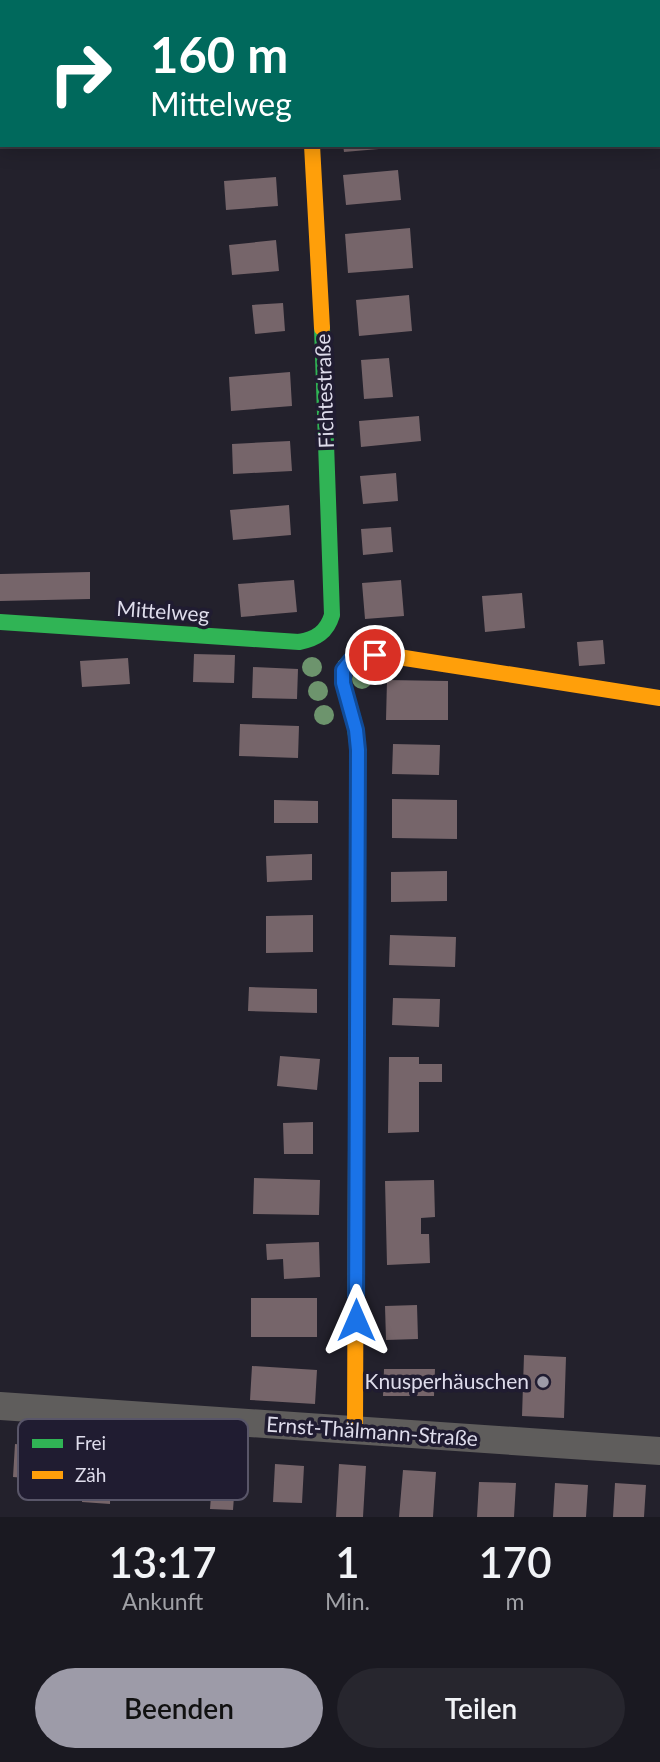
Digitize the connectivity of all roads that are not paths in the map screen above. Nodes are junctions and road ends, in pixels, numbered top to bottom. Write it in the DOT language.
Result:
graph roads {
  1 [pos="312,147"];
  2 [pos="0,622"];
  3 [pos="322,633"];
  4 [pos="660,698"];
  5 [pos="0,1406"];
  6 [pos="185,1419"];
  7 [pos="248,1423"];
  8 [pos="355,1431"];
  9 [pos="660,1451"];
  1 -- 3 [label="street, Fichtestraße"];
  2 -- 3 [label="street, Mittelweg"];
  4 -- 8 [label="street"];
  5 -- 6 [label="street, Ernst-Thälmann-Straße"];
  7 -- 8 [label="street, Ernst-Thälmann-Straße"];
  8 -- 9 [label="street, Ernst-Thälmann-Straße"];
}
